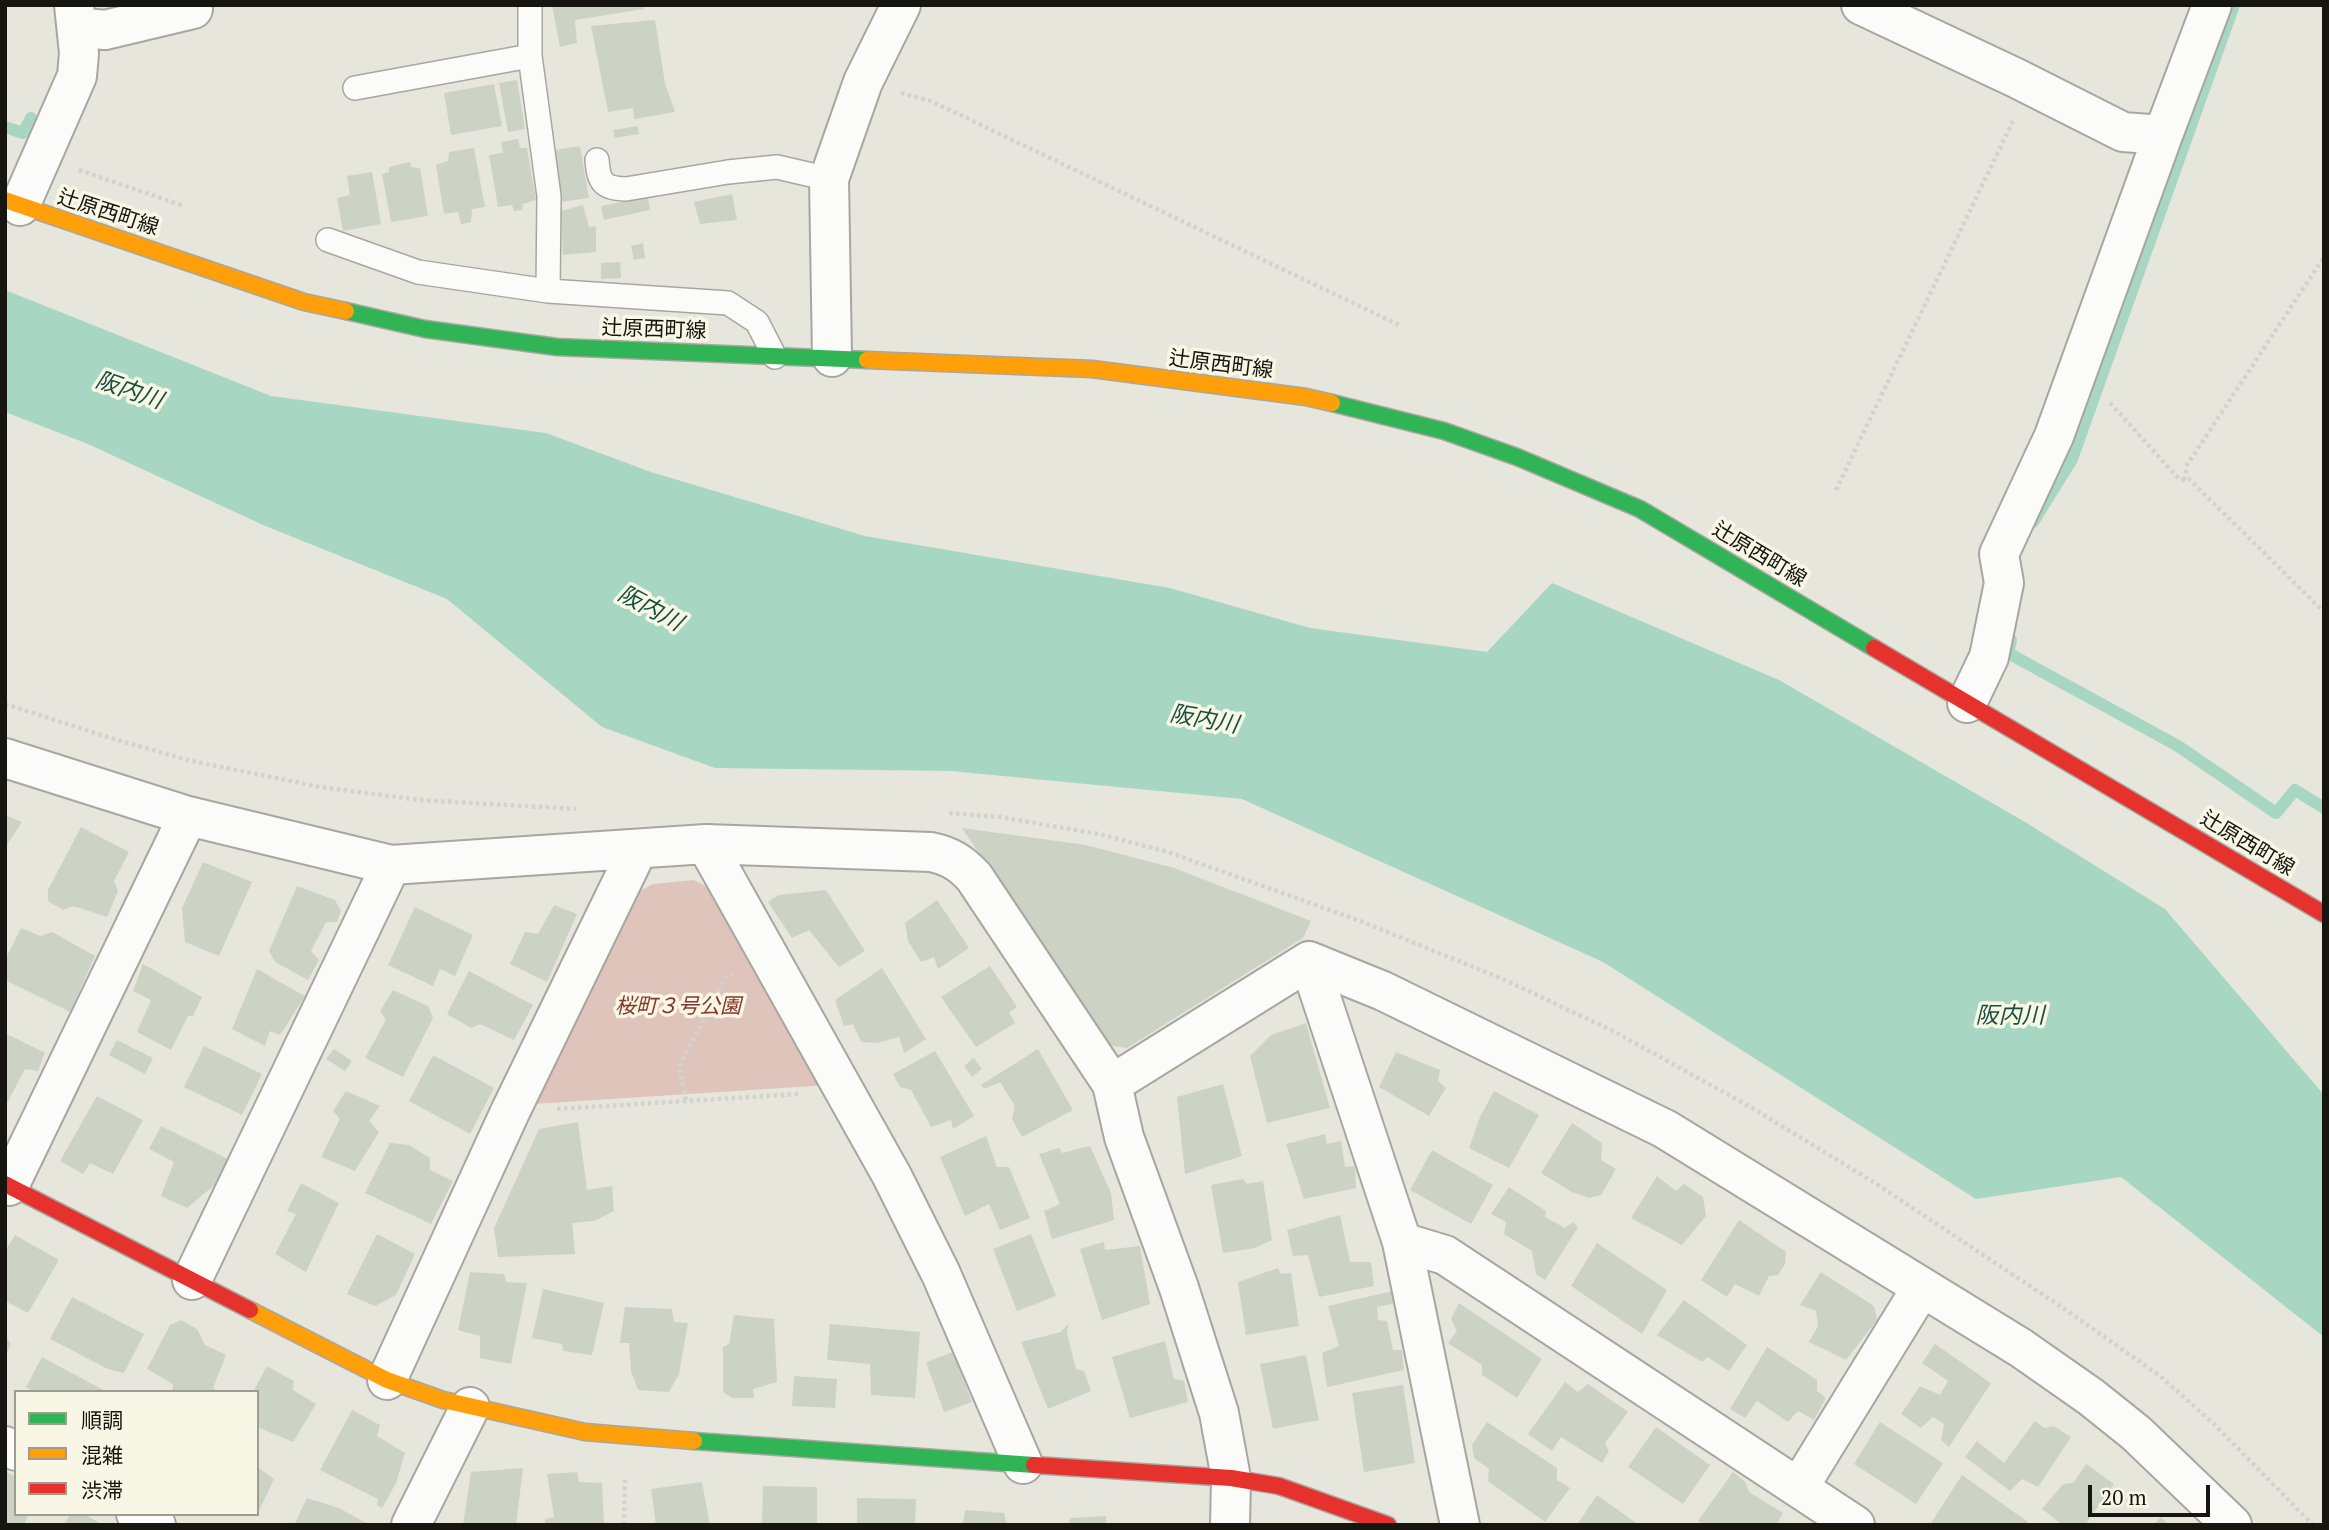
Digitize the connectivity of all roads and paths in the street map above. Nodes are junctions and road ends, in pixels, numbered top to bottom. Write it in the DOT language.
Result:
graph roads {
  1 [pos="530,5"];
  2 [pos="901,5"];
  3 [pos="1861,5"];
  4 [pos="2212,5"];
  5 [pos="193,9"];
  6 [pos="75,16"];
  7 [pos="530,56"];
  8 [pos="2016,78"];
  9 [pos="863,82"];
  10 [pos="355,88"];
  11 [pos="2162,135"];
  12 [pos="42,157"];
  13 [pos="597,160"];
  14 [pos="829,179"];
  15 [pos="13,203"];
  16 [pos="184,206"];
  17 [pos="328,240"];
  18 [pos="2324,257"];
  19 [pos="548,290"];
  20 [pos="1399,325"];
  21 [pos="775,356"];
  22 [pos="832,357"];
  23 [pos="2105,397"];
  24 [pos="2184,480"];
  25 [pos="1836,490"];
  26 [pos="2324,612"];
  27 [pos="1967,703"];
  28 [pos="5,758"];
  29 [pos="188,816"];
  30 [pos="706,844"];
  31 [pos="638,849"];
  32 [pos="391,865"];
  33 [pos="2324,914"];
  34 [pos="768,956"];
  35 [pos="1309,961"];
  36 [pos="1112,1084"];
  37 [pos="844,1091"];
  38 [pos="685,1100"];
  39 [pos="510,1112"];
  40 [pos="7,1185"];
  41 [pos="1402,1242"];
  42 [pos="192,1280"];
  43 [pos="1922,1287"];
  44 [pos="387,1380"];
  45 [pos="470,1407"];
  46 [pos="1023,1464"];
  47 [pos="626,1465"];
  48 [pos="1231,1478"];
  49 [pos="1799,1487"];
  50 [pos="411,1525"];
  51 [pos="624,1525"];
  52 [pos="1230,1525"];
  53 [pos="1388,1525"];
  54 [pos="1460,1525"];
  55 [pos="1855,1525"];
  56 [pos="2232,1525"];
  1 -- 7 [label="lane"];
  2 -- 9 [label="street"];
  3 -- 8 [label="street"];
  4 -- 11 [label="street"];
  5 -- 6 [label="street"];
  6 -- 12 [label="street"];
  7 -- 10 [label="lane"];
  7 -- 19 [label="lane"];
  8 -- 11 [label="street"];
  8 -- 25 [label="path"];
  9 -- 14 [label="street"];
  9 -- 20 [label="path"];
  11 -- 27 [label="street"];
  12 -- 15 [label="street"];
  12 -- 16 [label="path"];
  13 -- 14 [label="lane"];
  14 -- 22 [label="street"];
  15 -- 21 [label="main road, 辻原西町線"];
  17 -- 19 [label="lane"];
  18 -- 24 [label="path"];
  19 -- 21 [label="lane"];
  21 -- 22 [label="main road, 辻原西町線"];
  22 -- 27 [label="main road, 辻原西町線"];
  23 -- 24 [label="path"];
  24 -- 26 [label="path"];
  27 -- 33 [label="main road, 辻原西町線"];
  28 -- 29 [label="street"];
  29 -- 32 [label="street"];
  29 -- 40 [label="street"];
  30 -- 31 [label="street"];
  30 -- 34 [label="street"];
  30 -- 36 [label="street"];
  31 -- 32 [label="street"];
  31 -- 39 [label="street"];
  32 -- 42 [label="street"];
  34 -- 37 [label="street"];
  34 -- 38 [label="path"];
  35 -- 36 [label="street"];
  35 -- 41 [label="street"];
  35 -- 43 [label="street"];
  36 -- 48 [label="street"];
  37 -- 38 [label="path"];
  37 -- 46 [label="street"];
  38 -- 39 [label="path"];
  39 -- 44 [label="street"];
  40 -- 42 [label="main road"];
  41 -- 49 [label="street"];
  41 -- 54 [label="street"];
  42 -- 44 [label="main road"];
  43 -- 49 [label="street"];
  43 -- 56 [label="street"];
  44 -- 45 [label="main road"];
  45 -- 46 [label="main road"];
  45 -- 50 [label="street"];
  46 -- 48 [label="main road"];
  47 -- 51 [label="path"];
  48 -- 52 [label="street"];
  48 -- 53 [label="main road"];
  49 -- 55 [label="street"];
}
